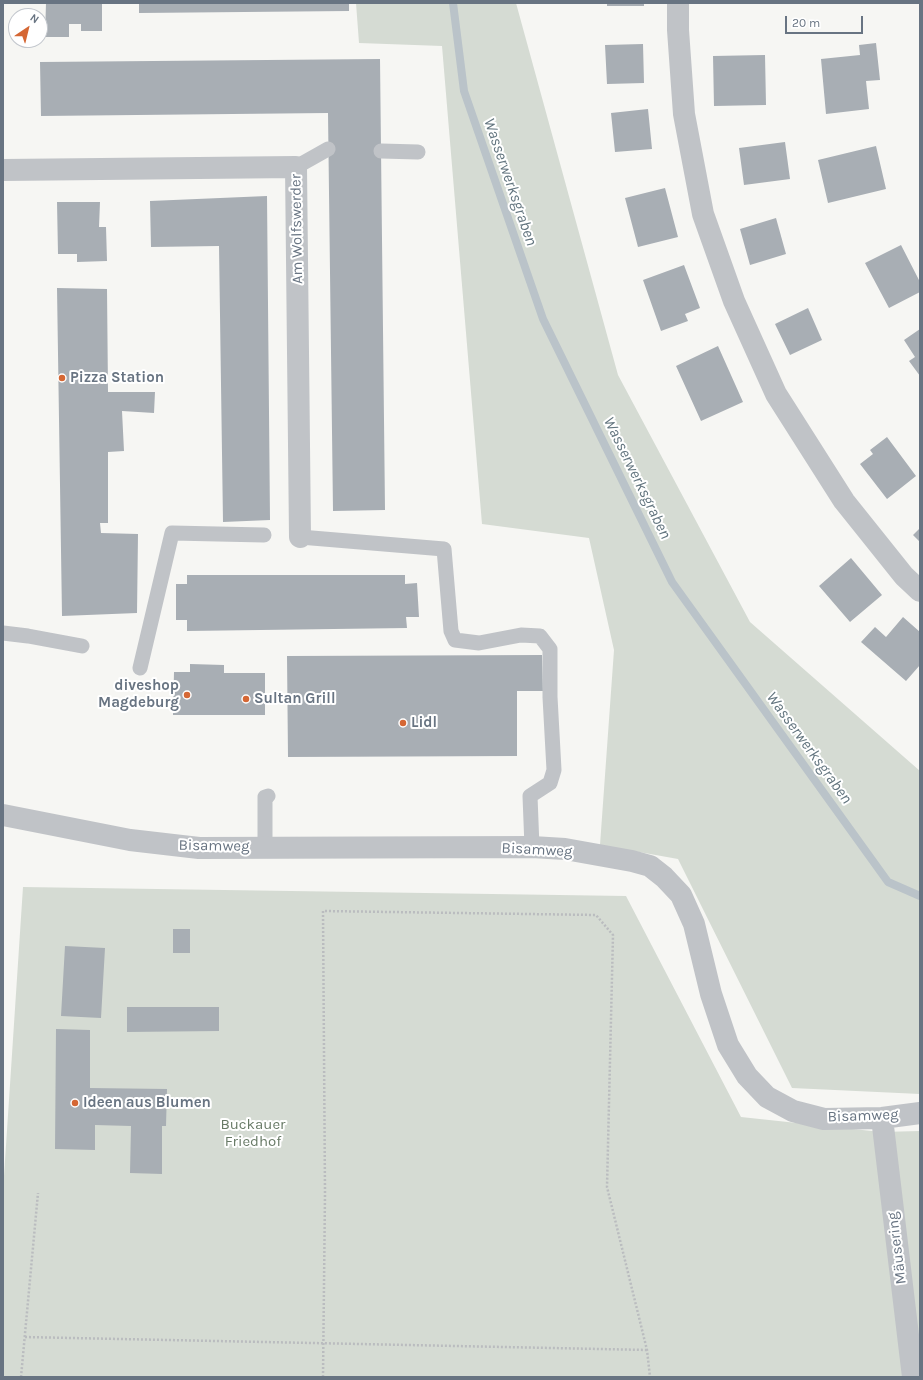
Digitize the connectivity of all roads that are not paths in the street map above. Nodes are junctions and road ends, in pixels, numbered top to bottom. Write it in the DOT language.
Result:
graph roads {
  1 [pos="678,3"];
  2 [pos="328,149"];
  3 [pos="381,151"];
  4 [pos="418,152"];
  5 [pos="296,167"];
  6 [pos="3,170"];
  7 [pos="264,536"];
  8 [pos="300,537"];
  9 [pos="920,592"];
  10 [pos="3,633"];
  11 [pos="82,646"];
  12 [pos="140,668"];
  13 [pos="268,796"];
  14 [pos="3,815"];
  15 [pos="265,847"];
  16 [pos="532,848"];
  17 [pos="920,1113"];
  18 [pos="882,1118"];
  19 [pos="913,1377"];
  1 -- 9 [label="street"];
  2 -- 5 [label="lane"];
  3 -- 4 [label="lane"];
  5 -- 6 [label="street, Am Wolfswerder"];
  5 -- 8 [label="street, Am Wolfswerder"];
  7 -- 12 [label="lane"];
  8 -- 16 [label="lane"];
  10 -- 11 [label="lane"];
  13 -- 15 [label="lane"];
  14 -- 15 [label="street, Bisamweg"];
  15 -- 16 [label="street, Bisamweg"];
  16 -- 18 [label="street, Bisamweg"];
  17 -- 18 [label="street, Bisamweg"];
  18 -- 19 [label="street, Mäusering"];
}
